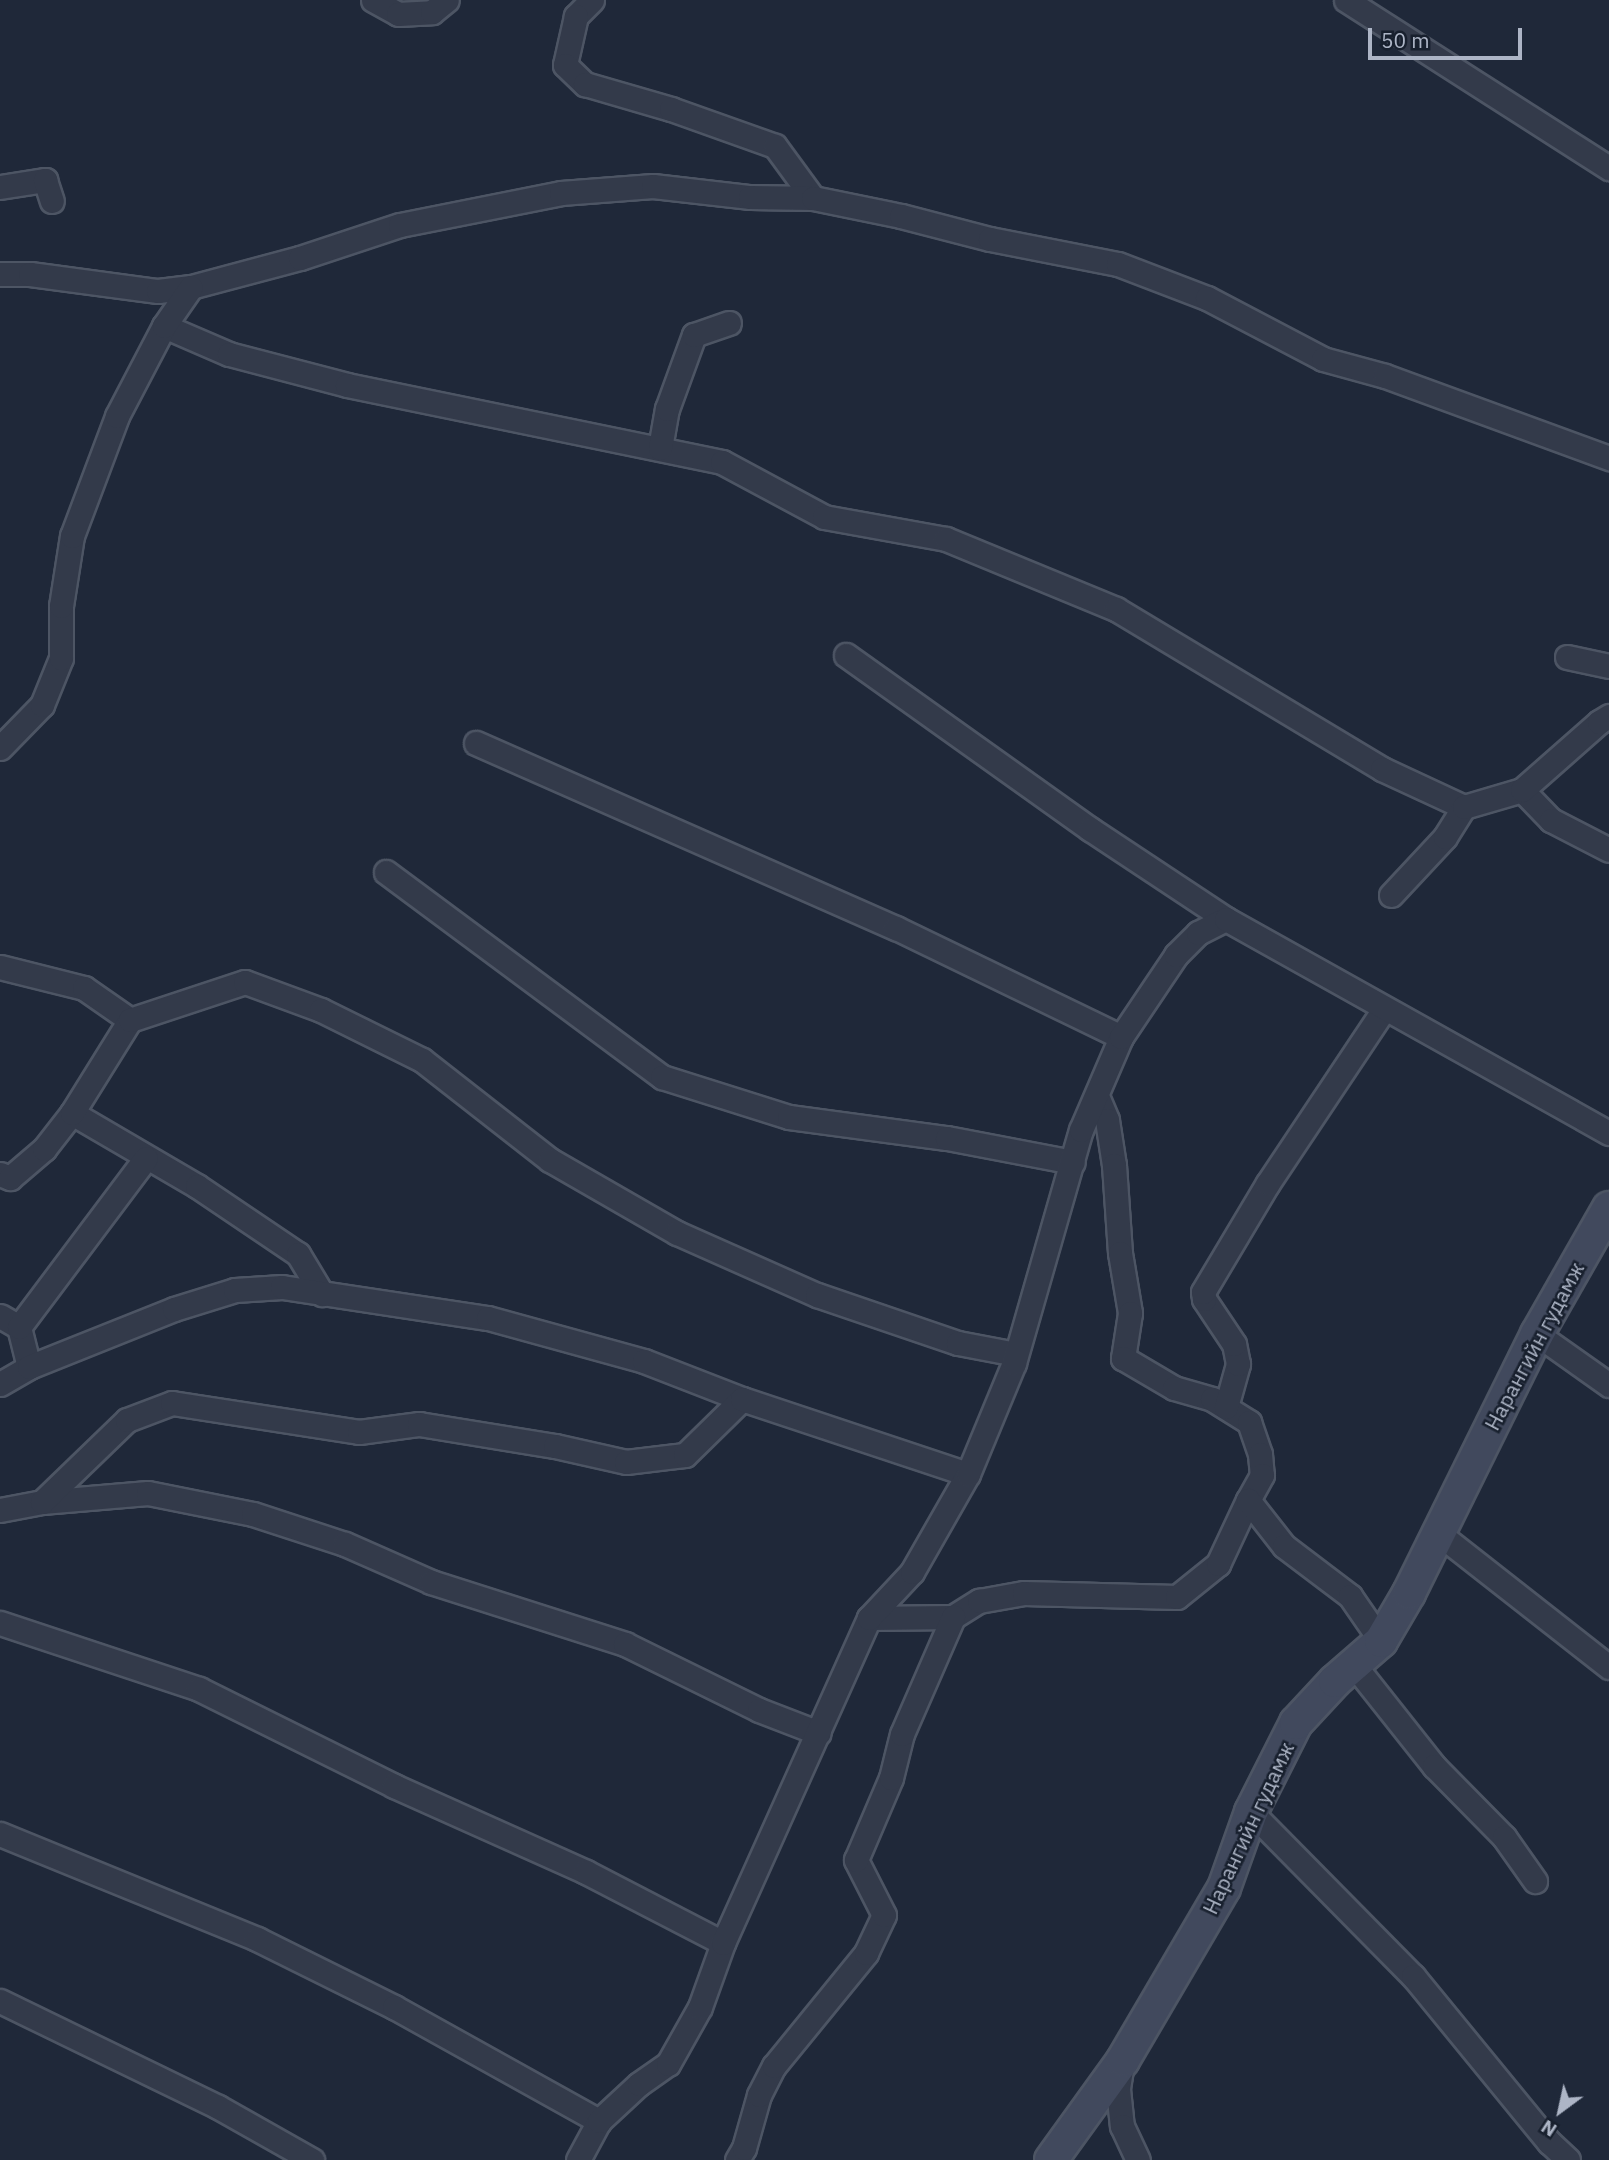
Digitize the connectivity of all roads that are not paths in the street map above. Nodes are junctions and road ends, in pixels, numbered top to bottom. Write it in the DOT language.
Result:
graph roads {
  1 [pos="373,0"];
  2 [pos="447,0"];
  3 [pos="593,0"];
  4 [pos="1346,0"];
  5 [pos="1609,168"];
  6 [pos="0,187"];
  7 [pos="813,198"];
  8 [pos="52,201"];
  9 [pos="2,272"];
  10 [pos="191,288"];
  11 [pos="729,323"];
  12 [pos="164,326"];
  13 [pos="660,448"];
  14 [pos="1609,458"];
  15 [pos="846,655"];
  16 [pos="1567,657"];
  17 [pos="1609,666"];
  18 [pos="1609,716"];
  19 [pos="475,743"];
  20 [pos="0,748"];
  21 [pos="1522,790"];
  22 [pos="1464,807"];
  23 [pos="1609,850"];
  24 [pos="386,873"];
  25 [pos="1391,895"];
  26 [pos="1226,919"];
  27 [pos="0,967"];
  28 [pos="1384,1009"];
  29 [pos="130,1020"];
  30 [pos="1121,1037"];
  31 [pos="1097,1096"];
  32 [pos="72,1113"];
  33 [pos="1609,1133"];
  34 [pos="146,1158"];
  35 [pos="1073,1162"];
  36 [pos="0,1174"];
  37 [pos="1608,1212"];
  38 [pos="322,1294"];
  39 [pos="10,1322"];
  40 [pos="1537,1334"];
  41 [pos="1016,1354"];
  42 [pos="29,1367"];
  43 [pos="0,1384"];
  44 [pos="1609,1385"];
  45 [pos="743,1399"];
  46 [pos="1226,1407"];
  47 [pos="968,1474"];
  48 [pos="1248,1500"];
  49 [pos="42,1502"];
  50 [pos="0,1510"];
  51 [pos="1438,1534"];
  52 [pos="953,1617"];
  53 [pos="869,1618"];
  54 [pos="0,1623"];
  55 [pos="1381,1642"];
  56 [pos="1354,1665"];
  57 [pos="1609,1667"];
  58 [pos="819,1733"];
  59 [pos="1251,1812"];
  60 [pos="0,1834"];
  61 [pos="1535,1881"];
  62 [pos="723,1943"];
  63 [pos="0,2001"];
  64 [pos="1123,2060"];
  65 [pos="600,2121"];
  66 [pos="312,2160"];
  67 [pos="578,2160"];
  68 [pos="737,2160"];
  69 [pos="1051,2160"];
  70 [pos="1138,2160"];
  71 [pos="1568,2160"];
  1 -- 2 [label="street"];
  3 -- 7 [label="street"];
  4 -- 5 [label="street"];
  6 -- 8 [label="street"];
  7 -- 10 [label="street"];
  7 -- 14 [label="street"];
  9 -- 10 [label="street"];
  10 -- 12 [label="street"];
  11 -- 13 [label="street"];
  12 -- 13 [label="street"];
  12 -- 20 [label="street"];
  13 -- 22 [label="street"];
  15 -- 26 [label="street"];
  16 -- 17 [label="street"];
  18 -- 21 [label="street"];
  19 -- 30 [label="street"];
  21 -- 22 [label="street"];
  21 -- 23 [label="street"];
  22 -- 25 [label="street"];
  24 -- 35 [label="street"];
  26 -- 28 [label="street"];
  26 -- 30 [label="street"];
  27 -- 29 [label="street"];
  28 -- 33 [label="street"];
  28 -- 46 [label="street"];
  29 -- 32 [label="street"];
  29 -- 41 [label="street"];
  30 -- 31 [label="street"];
  31 -- 35 [label="street"];
  31 -- 46 [label="street"];
  32 -- 34 [label="street"];
  32 -- 36 [label="street"];
  34 -- 38 [label="street"];
  34 -- 39 [label="street"];
  35 -- 41 [label="street"];
  37 -- 40 [label="main road, Нарангийн гудамж"];
  38 -- 42 [label="street"];
  38 -- 45 [label="street"];
  39 -- 42 [label="street"];
  40 -- 44 [label="street"];
  40 -- 51 [label="main road, Нарангийн гудамж"];
  41 -- 47 [label="street"];
  42 -- 43 [label="street"];
  45 -- 47 [label="street"];
  45 -- 49 [label="street"];
  46 -- 48 [label="street"];
  47 -- 53 [label="street"];
  48 -- 52 [label="street"];
  48 -- 55 [label="street"];
  49 -- 50 [label="street"];
  49 -- 58 [label="street"];
  51 -- 55 [label="main road, Нарангийн гудамж"];
  51 -- 57 [label="street"];
  52 -- 53 [label="street"];
  52 -- 68 [label="street"];
  53 -- 58 [label="street"];
  54 -- 62 [label="street"];
  55 -- 56 [label="main road, Нарангийн гудамж"];
  56 -- 59 [label="main road, Нарангийн гудамж"];
  56 -- 61 [label="street"];
  58 -- 62 [label="street"];
  59 -- 64 [label="main road, Нарангийн гудамж"];
  59 -- 71 [label="street"];
  60 -- 65 [label="street"];
  62 -- 65 [label="street"];
  63 -- 66 [label="street"];
  64 -- 69 [label="main road, Нарангийн гудамж"];
  64 -- 70 [label="street"];
  65 -- 67 [label="street"];
}
